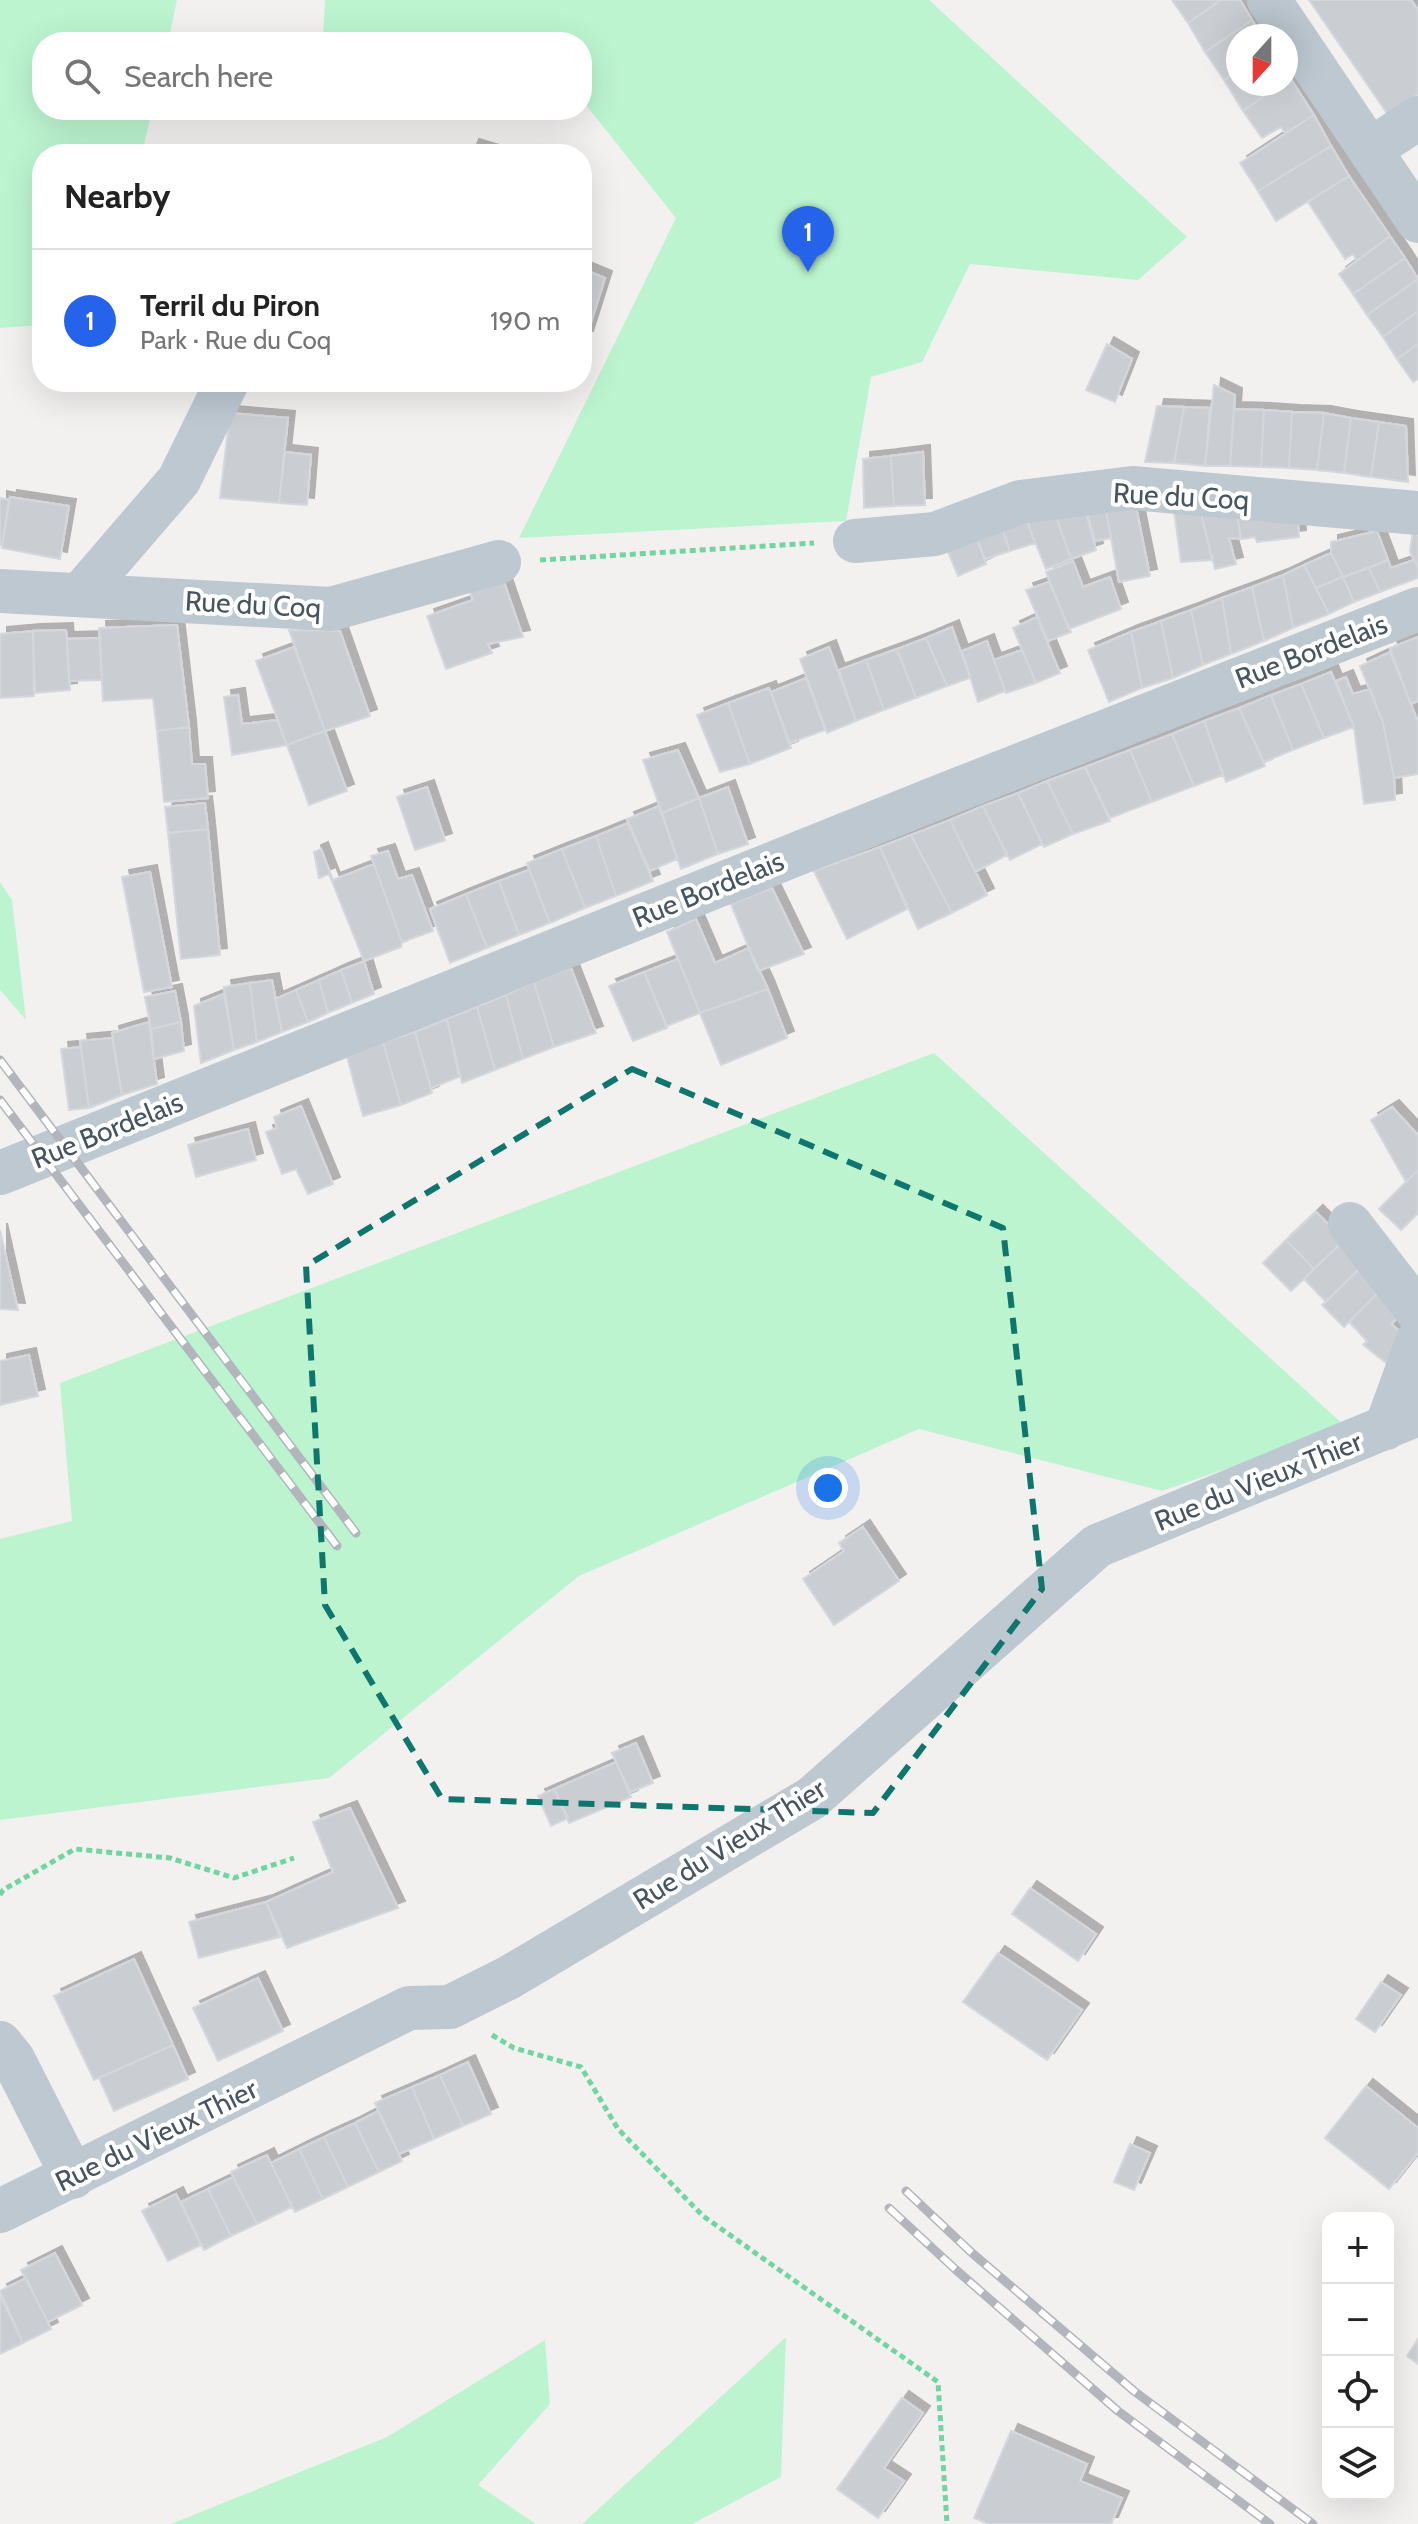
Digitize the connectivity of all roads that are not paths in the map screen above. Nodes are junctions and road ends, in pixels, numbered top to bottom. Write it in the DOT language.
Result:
graph roads {
  1 [pos="1269,0"];
  2 [pos="1418,118"];
  3 [pos="1370,150"];
  4 [pos="1418,221"];
  5 [pos="222,392"];
  6 [pos="1418,513"];
  7 [pos="855,541"];
  8 [pos="499,562"];
  9 [pos="0,591"];
  10 [pos="80,595"];
  11 [pos="1418,609"];
  12 [pos="0,1173"];
  13 [pos="1350,1224"];
  14 [pos="1418,1312"];
  15 [pos="1418,1340"];
  16 [pos="1402,1421"];
  17 [pos="0,2043"];
  18 [pos="73,2177"];
  19 [pos="0,2211"];
  1 -- 3 [label="street"];
  2 -- 3 [label="street"];
  3 -- 4 [label="street"];
  5 -- 10 [label="street"];
  6 -- 7 [label="street, Rue du Coq"];
  8 -- 10 [label="street, Rue du Coq"];
  9 -- 10 [label="street, Rue du Coq"];
  11 -- 12 [label="street, Rue Bordelais"];
  13 -- 14 [label="street"];
  15 -- 16 [label="street"];
  16 -- 18 [label="street, Rue du Vieux Thier"];
  17 -- 18 [label="street"];
  18 -- 19 [label="street, Rue du Vieux Thier"];
}
